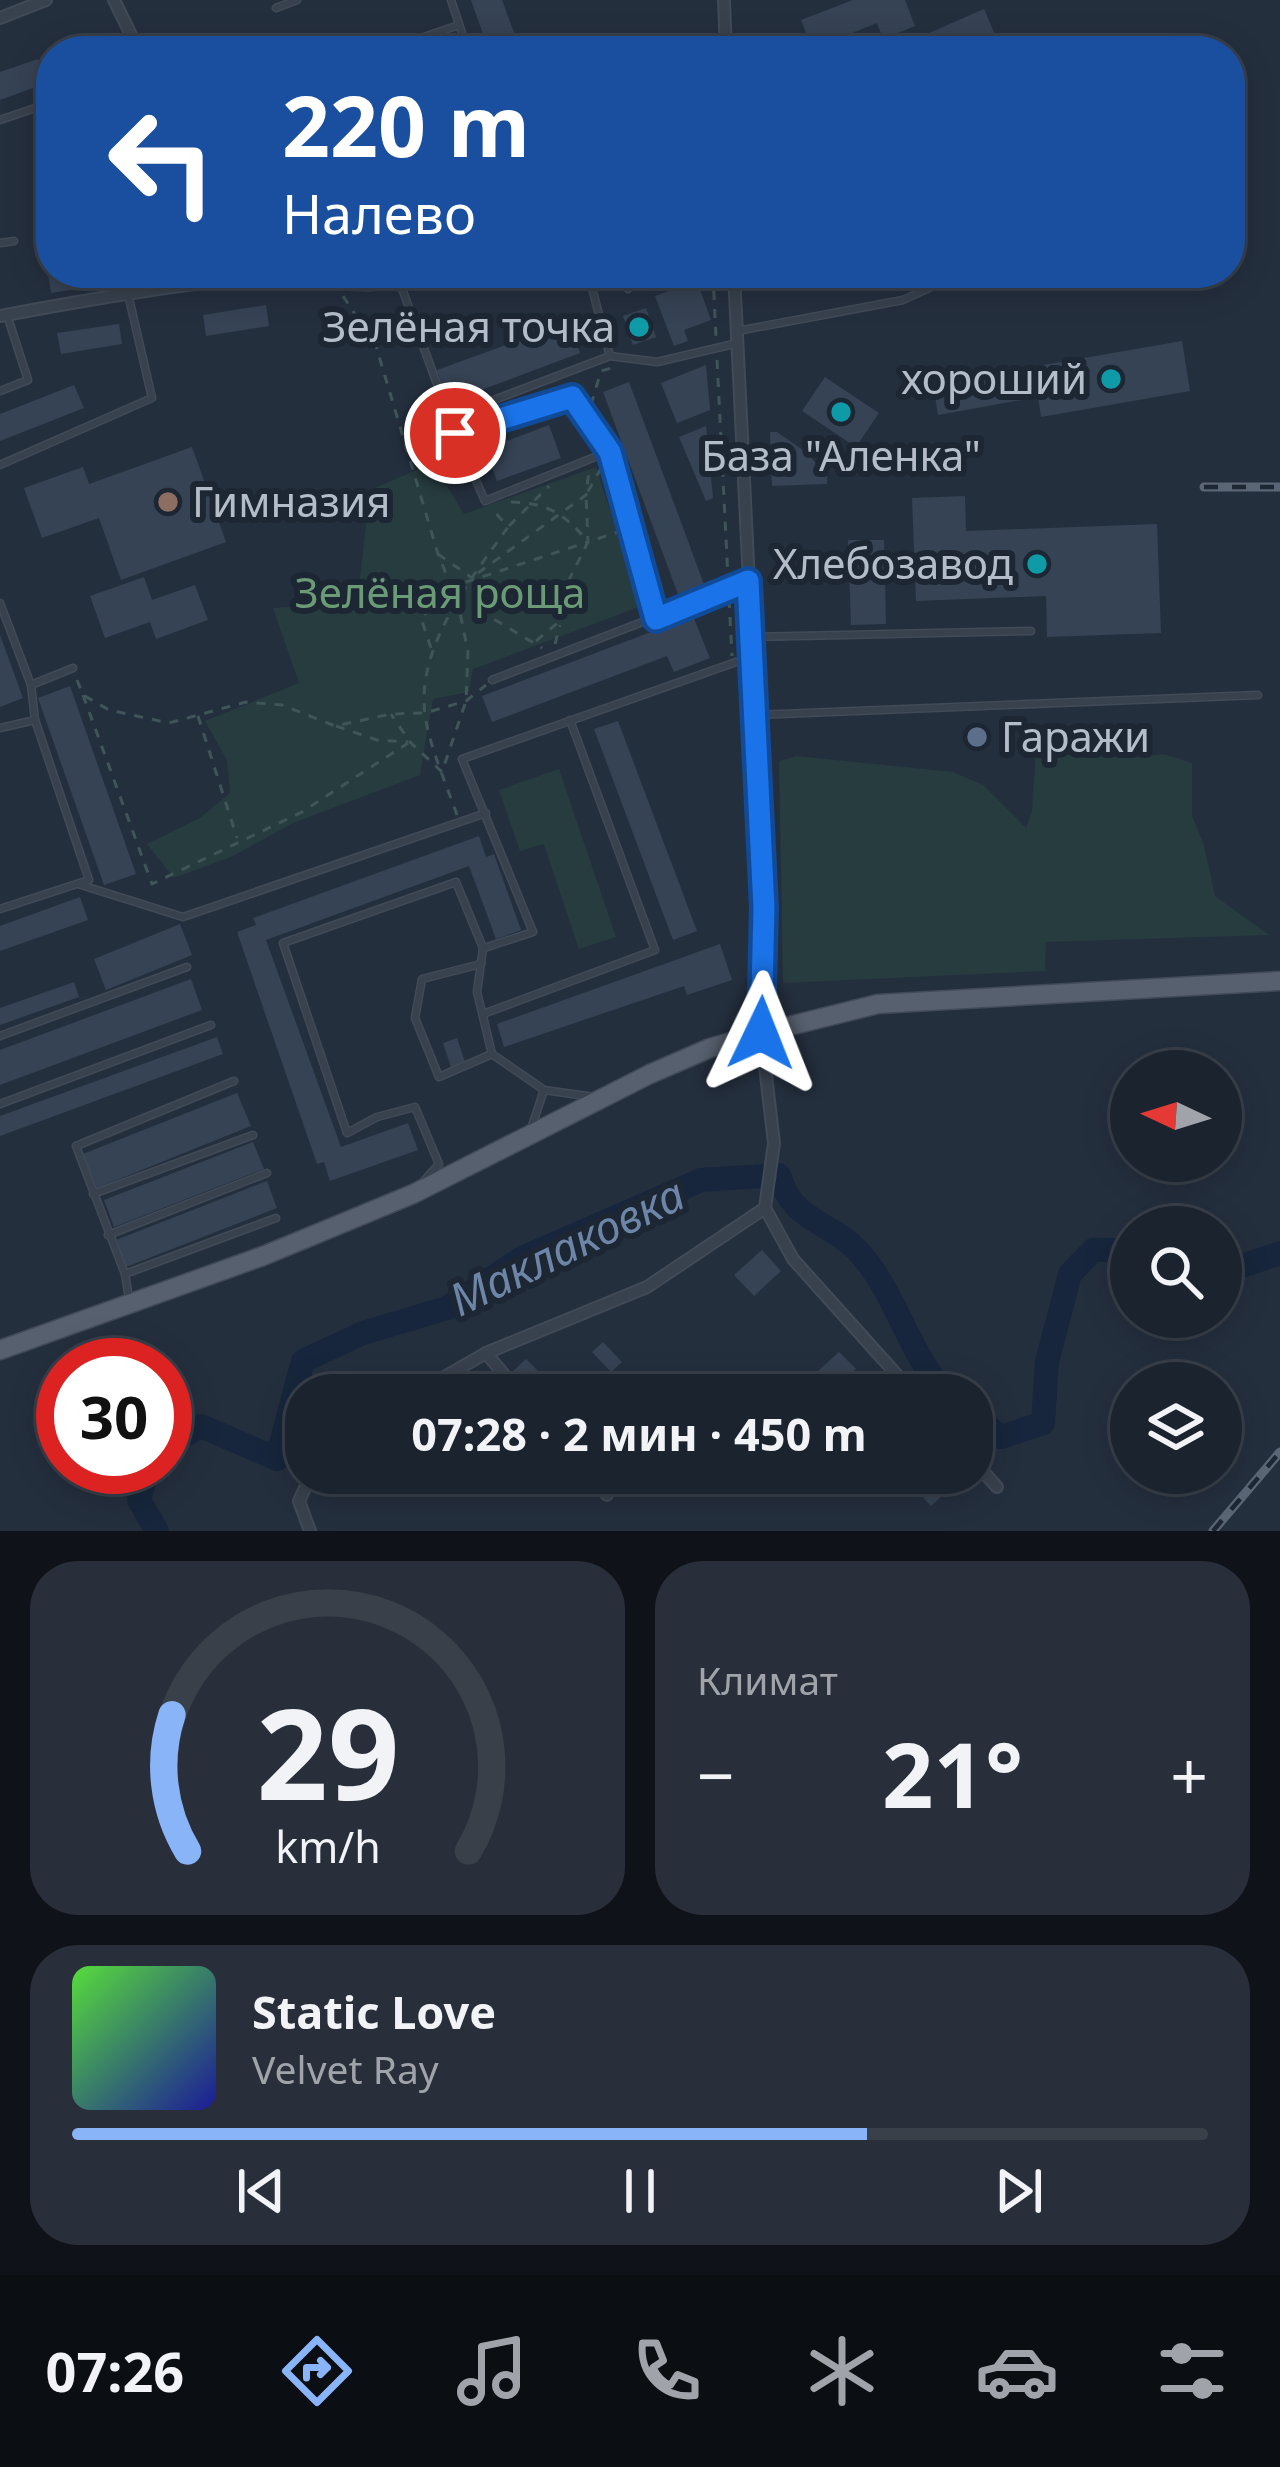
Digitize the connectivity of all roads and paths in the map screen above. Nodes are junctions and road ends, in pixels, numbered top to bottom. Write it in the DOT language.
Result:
graph roads {
  1 [pos="46,0"];
  2 [pos="114,0"];
  3 [pos="297,0"];
  4 [pos="451,0"];
  5 [pos="724,0"];
  6 [pos="276,8"];
  7 [pos="0,18"];
  8 [pos="459,25"];
  9 [pos="132,36"];
  10 [pos="427,36"];
  11 [pos="463,36"];
  12 [pos="723,36"];
  13 [pos="36,108"];
  14 [pos="0,120"];
  15 [pos="14,242"];
  16 [pos="0,243"];
  17 [pos="173,288"];
  18 [pos="337,288"];
  19 [pos="401,288"];
  20 [pos="592,288"];
  21 [pos="714,288"];
  22 [pos="735,288"];
  23 [pos="929,288"];
  24 [pos="158,290"];
  25 [pos="128,293"];
  26 [pos="3,315"];
  27 [pos="738,337"];
  28 [pos="717,348"];
  29 [pos="610,356"];
  30 [pos="638,359"];
  31 [pos="0,391"];
  32 [pos="449,417"];
  33 [pos="587,419"];
  34 [pos="455,433"];
  35 [pos="610,452"];
  36 [pos="591,459"];
  37 [pos="0,464"];
  38 [pos="564,470"];
  39 [pos="586,494"];
  40 [pos="485,501"];
  41 [pos="533,502"];
  42 [pos="564,513"];
  43 [pos="508,527"];
  44 [pos="631,528"];
  45 [pos="588,542"];
  46 [pos="438,554"];
  47 [pos="472,578"];
  48 [pos="748,581"];
  49 [pos="452,587"];
  50 [pos="729,589"];
  51 [pos="0,603"];
  52 [pos="458,603"];
  53 [pos="656,619"];
  54 [pos="561,620"];
  55 [pos="1031,631"];
  56 [pos="752,637"];
  57 [pos="536,641"];
  58 [pos="432,652"];
  59 [pos="753,656"];
  60 [pos="551,658"];
  61 [pos="733,663"];
  62 [pos="73,668"];
  63 [pos="492,680"];
  64 [pos="31,685"];
  65 [pos="82,695"];
  66 [pos="1258,695"];
  67 [pos="466,701"];
  68 [pos="425,712"];
  69 [pos="391,714"];
  70 [pos="198,715"];
  71 [pos="755,715"];
  72 [pos="35,720"];
  73 [pos="570,721"];
  74 [pos="335,726"];
  75 [pos="0,728"];
  76 [pos="377,740"];
  77 [pos="410,742"];
  78 [pos="382,757"];
  79 [pos="442,772"];
  80 [pos="486,813"];
  81 [pos="459,822"];
  82 [pos="237,840"];
  83 [pos="78,884"];
  84 [pos="0,909"];
  85 [pos="483,948"];
  86 [pos="481,964"];
  87 [pos="187,967"];
  88 [pos="1280,981"];
  89 [pos="483,1014"];
  90 [pos="211,1025"];
  91 [pos="761,1033"];
  92 [pos="0,1036"];
  93 [pos="492,1054"];
  94 [pos="234,1081"];
  95 [pos="544,1090"];
  96 [pos="605,1098"];
  97 [pos="0,1103"];
  98 [pos="253,1135"];
  99 [pos="528,1138"];
  100 [pos="481,1162"];
  101 [pos="439,1164"];
  102 [pos="267,1174"];
  103 [pos="93,1194"];
  104 [pos="413,1194"];
  105 [pos="765,1208"];
  106 [pos="276,1218"];
  107 [pos="107,1235"];
  108 [pos="124,1274"];
  109 [pos="130,1305"];
  110 [pos="0,1351"];
  111 [pos="486,1353"];
  112 [pos="450,1374"];
  113 [pos="504,1374"];
  114 [pos="896,1374"];
  115 [pos="993,1483"];
  116 [pos="997,1487"];
  117 [pos="301,1494"];
  118 [pos="310,1531"];
  1 -- 7 [label="street"];
  2 -- 9 [label="street"];
  3 -- 6 [label="lane"];
  4 -- 8 [label="lane"];
  5 -- 12 [label="street"];
  8 -- 10 [label="lane"];
  8 -- 11 [label="lane"];
  13 -- 14 [label="lane"];
  15 -- 16 [label="lane"];
  17 -- 24 [label="street"];
  18 -- 46 [label="path"];
  19 -- 32 [label="lane"];
  20 -- 29 [label="lane"];
  21 -- 28 [label="path"];
  22 -- 27 [label="street"];
  23 -- 27 [label="lane"];
  24 -- 25 [label="street"];
  25 -- 26 [label="street"];
  25 -- 37 [label="lane"];
  26 -- 31 [label="lane"];
  27 -- 28 [label="lane"];
  27 -- 48 [label="street"];
  28 -- 30 [label="lane"];
  28 -- 50 [label="path"];
  29 -- 30 [label="lane"];
  29 -- 32 [label="lane"];
  30 -- 33 [label="path"];
  32 -- 34 [label="lane"];
  33 -- 34 [label="lane"];
  33 -- 35 [label="lane"];
  34 -- 40 [label="lane"];
  35 -- 36 [label="lane"];
  35 -- 39 [label="path"];
  35 -- 44 [label="lane"];
  36 -- 38 [label="lane"];
  36 -- 39 [label="path"];
  38 -- 40 [label="lane"];
  38 -- 41 [label="path"];
  39 -- 42 [label="path"];
  39 -- 45 [label="path"];
  40 -- 41 [label="path"];
  40 -- 43 [label="path"];
  41 -- 42 [label="path"];
  41 -- 43 [label="path"];
  42 -- 45 [label="path"];
  42 -- 47 [label="path"];
  43 -- 47 [label="path"];
  44 -- 45 [label="path"];
  44 -- 53 [label="lane"];
  45 -- 47 [label="path"];
  45 -- 54 [label="path"];
  46 -- 47 [label="path"];
  46 -- 49 [label="path"];
  47 -- 49 [label="path"];
  47 -- 52 [label="path"];
  47 -- 57 [label="path"];
  48 -- 50 [label="lane"];
  48 -- 56 [label="street"];
  49 -- 52 [label="path"];
  49 -- 58 [label="path"];
  50 -- 53 [label="lane"];
  50 -- 61 [label="path"];
  51 -- 64 [label="lane"];
  52 -- 58 [label="path"];
  52 -- 67 [label="path"];
  53 -- 60 [label="lane"];
  54 -- 57 [label="path"];
  54 -- 60 [label="path"];
  55 -- 56 [label="lane"];
  56 -- 59 [label="street"];
  57 -- 60 [label="path"];
  58 -- 68 [label="path"];
  59 -- 61 [label="lane"];
  59 -- 71 [label="street"];
  60 -- 63 [label="lane"];
  61 -- 73 [label="lane"];
  62 -- 64 [label="lane"];
  62 -- 65 [label="path"];
  63 -- 67 [label="path"];
  64 -- 72 [label="lane"];
  65 -- 70 [label="path"];
  65 -- 82 [label="path"];
  66 -- 71 [label="lane"];
  67 -- 68 [label="path"];
  67 -- 79 [label="path"];
  68 -- 69 [label="path"];
  68 -- 79 [label="path"];
  69 -- 74 [label="path"];
  69 -- 77 [label="path"];
  70 -- 74 [label="path"];
  70 -- 82 [label="path"];
  71 -- 91 [label="street"];
  72 -- 75 [label="lane"];
  72 -- 83 [label="lane"];
  73 -- 80 [label="lane"];
  73 -- 89 [label="lane"];
  74 -- 76 [label="path"];
  76 -- 77 [label="path"];
  76 -- 78 [label="path"];
  77 -- 78 [label="path"];
  77 -- 79 [label="path"];
  78 -- 82 [label="path"];
  79 -- 81 [label="path"];
  80 -- 81 [label="lane"];
  80 -- 85 [label="lane"];
  81 -- 83 [label="lane"];
  83 -- 84 [label="lane"];
  85 -- 86 [label="lane"];
  85 -- 101 [label="lane"];
  86 -- 89 [label="lane"];
  86 -- 93 [label="lane"];
  87 -- 92 [label="lane"];
  88 -- 91 [label="main road"];
  89 -- 93 [label="lane"];
  90 -- 97 [label="lane"];
  91 -- 96 [label="main road"];
  91 -- 105 [label="street"];
  93 -- 95 [label="lane"];
  94 -- 103 [label="lane"];
  95 -- 96 [label="lane"];
  95 -- 99 [label="lane"];
  96 -- 99 [label="main road"];
  98 -- 103 [label="lane"];
  99 -- 100 [label="main road"];
  100 -- 101 [label="lane"];
  100 -- 104 [label="main road"];
  101 -- 104 [label="lane"];
  102 -- 107 [label="lane"];
  103 -- 107 [label="lane"];
  104 -- 109 [label="main road"];
  105 -- 111 [label="street"];
  105 -- 114 [label="street"];
  106 -- 108 [label="lane"];
  107 -- 108 [label="lane"];
  108 -- 109 [label="lane"];
  109 -- 110 [label="main road"];
  111 -- 112 [label="street"];
  111 -- 113 [label="street"];
  115 -- 116 [label="street"];
  117 -- 118 [label="street"];
}
